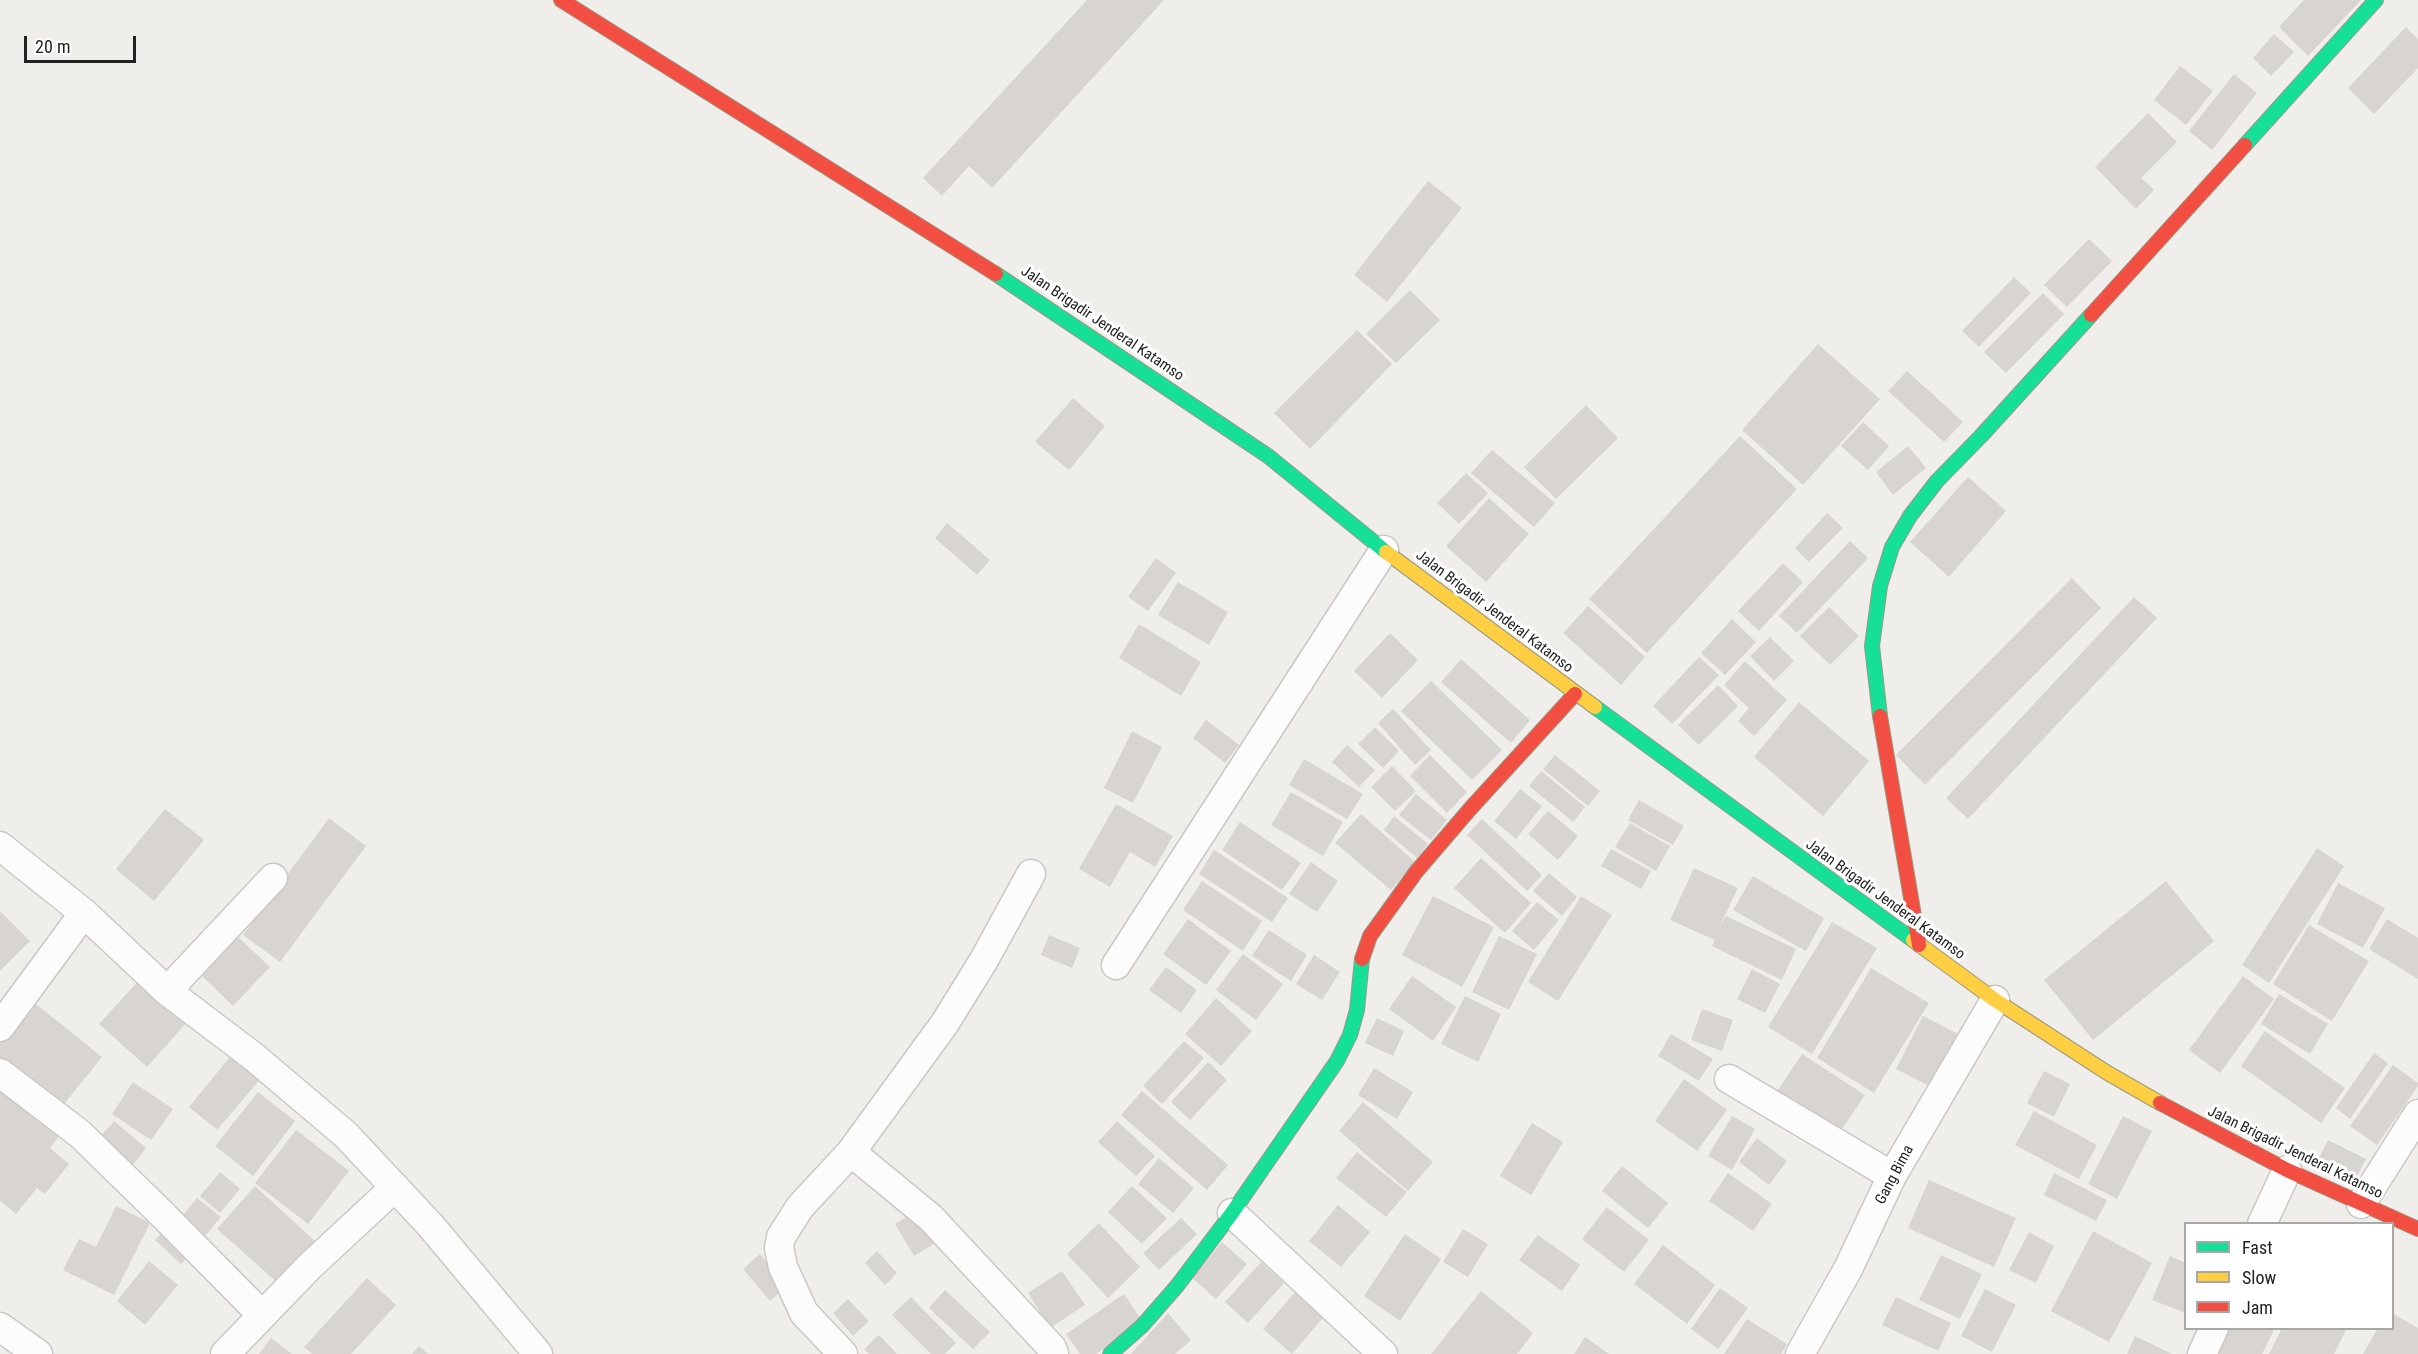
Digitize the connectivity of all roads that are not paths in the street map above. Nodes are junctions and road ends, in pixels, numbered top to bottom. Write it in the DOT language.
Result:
graph roads {
  1 [pos="561,0"];
  2 [pos="2376,0"];
  3 [pos="1384,550"];
  4 [pos="1575,694"];
  5 [pos="0,846"];
  6 [pos="1031,874"];
  7 [pos="273,878"];
  8 [pos="84,913"];
  9 [pos="1919,945"];
  10 [pos="1116,965"];
  11 [pos="167,991"];
  12 [pos="1995,1000"];
  13 [pos="0,1027"];
  14 [pos="0,1073"];
  15 [pos="1729,1079"];
  16 [pos="2418,1114"];
  17 [pos="851,1152"];
  18 [pos="2287,1170"];
  19 [pos="1892,1176"];
  20 [pos="395,1187"];
  21 [pos="2361,1203"];
  22 [pos="1232,1213"];
  23 [pos="2263,1222"];
  24 [pos="2418,1229"];
  25 [pos="262,1315"];
  26 [pos="0,1327"];
  27 [pos="2214,1330"];
  28 [pos="38,1354"];
  29 [pos="225,1354"];
  30 [pos="538,1354"];
  31 [pos="843,1354"];
  32 [pos="1054,1354"];
  33 [pos="1110,1354"];
  34 [pos="1383,1354"];
  35 [pos="1800,1354"];
  36 [pos="2202,1354"];
  1 -- 3 [label="main road, Jalan Brigadir Jenderal Katamso"];
  2 -- 9 [label="main road"];
  3 -- 4 [label="main road, Jalan Brigadir Jenderal Katamso"];
  3 -- 10 [label="street"];
  4 -- 9 [label="main road, Jalan Brigadir Jenderal Katamso"];
  4 -- 22 [label="main road"];
  5 -- 8 [label="street"];
  6 -- 17 [label="street"];
  7 -- 11 [label="street"];
  8 -- 11 [label="street"];
  8 -- 13 [label="street"];
  9 -- 12 [label="main road, Jalan Brigadir Jenderal Katamso"];
  11 -- 20 [label="street"];
  12 -- 18 [label="main road, Jalan Brigadir Jenderal Katamso"];
  12 -- 19 [label="street, Gang Bima"];
  14 -- 25 [label="street"];
  15 -- 19 [label="street"];
  16 -- 21 [label="street"];
  17 -- 31 [label="street"];
  17 -- 32 [label="street"];
  18 -- 21 [label="main road, Jalan Brigadir Jenderal Katamso"];
  18 -- 23 [label="street"];
  19 -- 35 [label="street, Gang Bima"];
  20 -- 25 [label="street"];
  20 -- 30 [label="street"];
  21 -- 24 [label="main road, Jalan Brigadir Jenderal Katamso"];
  22 -- 33 [label="main road"];
  22 -- 34 [label="street"];
  25 -- 29 [label="street"];
  26 -- 28 [label="street"];
  27 -- 36 [label="street"];
}
